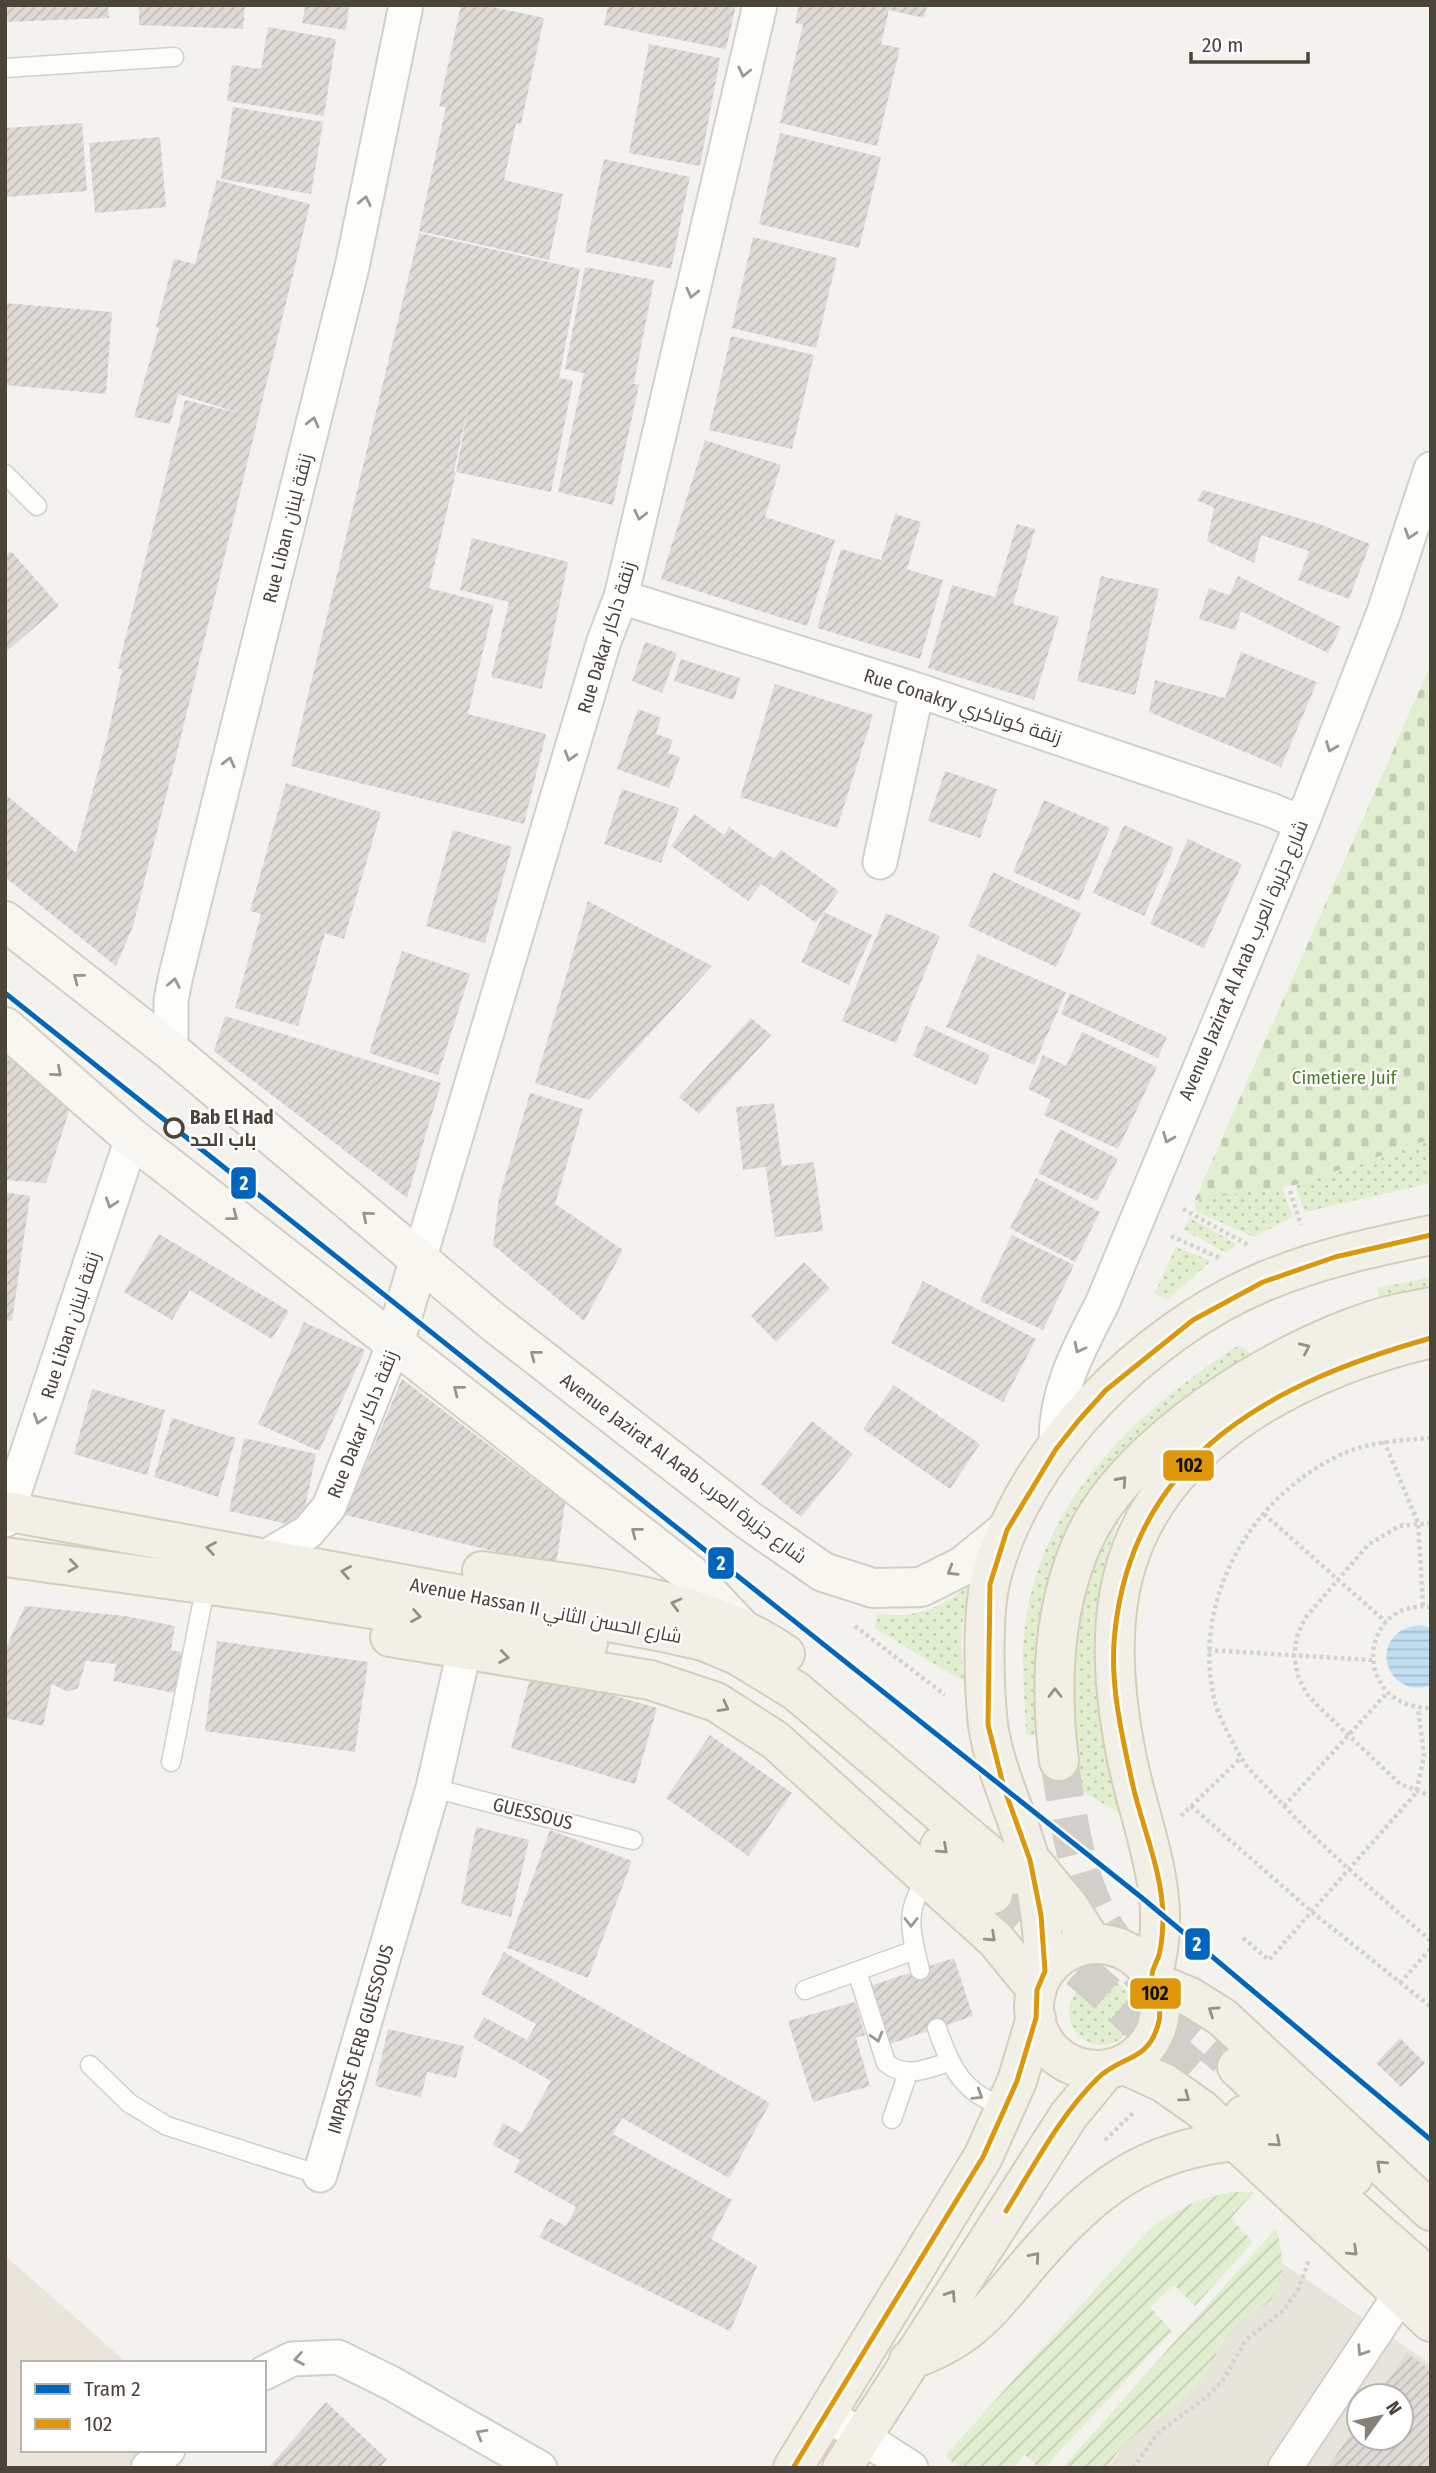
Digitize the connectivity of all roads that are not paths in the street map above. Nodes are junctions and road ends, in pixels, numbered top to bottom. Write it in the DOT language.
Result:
graph roads {
  1 [pos="406,5"];
  2 [pos="760,5"];
  3 [pos="174,57"];
  4 [pos="5,68"];
  5 [pos="1431,469"];
  6 [pos="5,474"];
  7 [pos="37,506"];
  8 [pos="621,597"];
  9 [pos="917,690"];
  10 [pos="1301,823"];
  11 [pos="880,862"];
  12 [pos="5,920"];
  13 [pos="5,1027"];
  14 [pos="172,1051"];
  15 [pos="132,1138"];
  16 [pos="1431,1235"];
  17 [pos="419,1260"];
  18 [pos="1431,1307"];
  19 [pos="395,1341"];
  20 [pos="1421,1346"];
  21 [pos="1056,1448"];
  22 [pos="6,1514"];
  23 [pos="1007,1530"];
  24 [pos="5,1557"];
  25 [pos="273,1571"];
  26 [pos="206,1584"];
  27 [pos="740,1627"];
  28 [pos="464,1651"];
  29 [pos="1059,1761"];
  30 [pos="171,1762"];
  31 [pos="433,1788"];
  32 [pos="633,1840"];
  33 [pos="1012,1876"];
  34 [pos="928,1878"];
  35 [pos="1092,1943"];
  36 [pos="915,1950"];
  37 [pos="920,1970"];
  38 [pos="857,1971"];
  39 [pos="1154,1980"];
  40 [pos="805,1990"];
  41 [pos="1039,1993"];
  42 [pos="937,2028"];
  43 [pos="949,2062"];
  44 [pos="90,2065"];
  45 [pos="1116,2067"];
  46 [pos="908,2073"];
  47 [pos="1007,2107"];
  48 [pos="892,2119"];
  49 [pos="1235,2141"];
  50 [pos="320,2175"];
  51 [pos="1431,2211"];
  52 [pos="1431,2251"];
  53 [pos="1415,2287"];
  54 [pos="1431,2322"];
  55 [pos="909,2360"];
  56 [pos="266,2372"];
  57 [pos="823,2421"];
  58 [pos="166,2452"];
  59 [pos="857,2455"];
  60 [pos="148,2468"];
  61 [pos="540,2468"];
  62 [pos="793,2468"];
  63 [pos="911,2468"];
  64 [pos="1285,2468"];
  14 -- 1 [label="street, Rue Liban زنقة لبنان, one-way"];
  2 -- 8 [label="street, Rue Dakar زنقة داكار, one-way"];
  3 -- 4 [label="lane"];
  5 -- 10 [label="street, Avenue Jazirat Al Arab شارع جزيرة العرب, one-way"];
  6 -- 7 [label="lane"];
  8 -- 9 [label="street, Rue Conakry زنقة كوناكري"];
  8 -- 17 [label="street, Rue Dakar زنقة داكار, one-way"];
  9 -- 10 [label="street, Rue Conakry زنقة كوناكري"];
  9 -- 11 [label="street"];
  10 -- 21 [label="street, Avenue Jazirat Al Arab شارع جزيرة العرب, one-way"];
  14 -- 12 [label="main road, Avenue Jazirat Al Arab شارع جزيرة العرب, one-way"];
  13 -- 15 [label="main road, one-way"];
  17 -- 14 [label="main road, Avenue Jazirat Al Arab شارع جزيرة العرب, one-way"];
  15 -- 19 [label="main road, one-way"];
  15 -- 22 [label="street, Rue Liban زنقة لبنان, one-way"];
  16 -- 21 [label="main road"];
  17 -- 19 [label="main road"];
  23 -- 17 [label="main road, Avenue Jazirat Al Arab شارع جزيرة العرب, one-way"];
  29 -- 18 [label="main road, one-way"];
  19 -- 25 [label="street, Rue Dakar زنقة داكار"];
  27 -- 19 [label="main road, one-way"];
  20 -- 39 [label="main road"];
  21 -- 23 [label="main road"];
  25 -- 22 [label="main road, Avenue Hassan II شارع الحسن الثاني, one-way"];
  23 -- 33 [label="main road"];
  24 -- 26 [label="main road, Avenue Hassan II شارع الحسن الثاني, one-way"];
  25 -- 26 [label="main road, Avenue Hassan II شارع الحسن الثاني"];
  27 -- 25 [label="main road, one-way"];
  25 -- 28 [label="main road"];
  25 -- 33 [label="main road, Avenue Hassan II شارع الحسن الثاني"];
  26 -- 30 [label="lane"];
  27 -- 33 [label="main road"];
  28 -- 31 [label="street, IMPASSE DERB GUESSOUS"];
  28 -- 34 [label="main road, one-way"];
  31 -- 32 [label="lane, GUESSOUS"];
  31 -- 50 [label="street, IMPASSE DERB GUESSOUS"];
  33 -- 35 [label="main road"];
  33 -- 41 [label="main road"];
  34 -- 36 [label="lane, one-way"];
  34 -- 41 [label="main road, one-way"];
  35 -- 39 [label="main road"];
  35 -- 41 [label="main road"];
  36 -- 37 [label="lane"];
  36 -- 38 [label="lane"];
  38 -- 40 [label="lane"];
  38 -- 46 [label="lane, one-way"];
  39 -- 45 [label="main road"];
  51 -- 39 [label="main road, one-way"];
  41 -- 45 [label="main road"];
  41 -- 47 [label="main road"];
  42 -- 43 [label="lane"];
  43 -- 46 [label="lane"];
  43 -- 47 [label="lane, one-way"];
  44 -- 50 [label="lane, IMPASSE DERB GUESSOUS"];
  45 -- 49 [label="main road, one-way"];
  55 -- 45 [label="main road, one-way"];
  46 -- 48 [label="lane"];
  47 -- 57 [label="main road"];
  49 -- 53 [label="main road, one-way"];
  55 -- 49 [label="main road, one-way"];
  52 -- 53 [label="main road, one-way"];
  53 -- 54 [label="main road"];
  53 -- 64 [label="street, one-way"];
  55 -- 59 [label="main road"];
  61 -- 56 [label="street, one-way"];
  57 -- 59 [label="street"];
  57 -- 62 [label="main road"];
  58 -- 60 [label="street"];
  59 -- 63 [label="street"];
}
